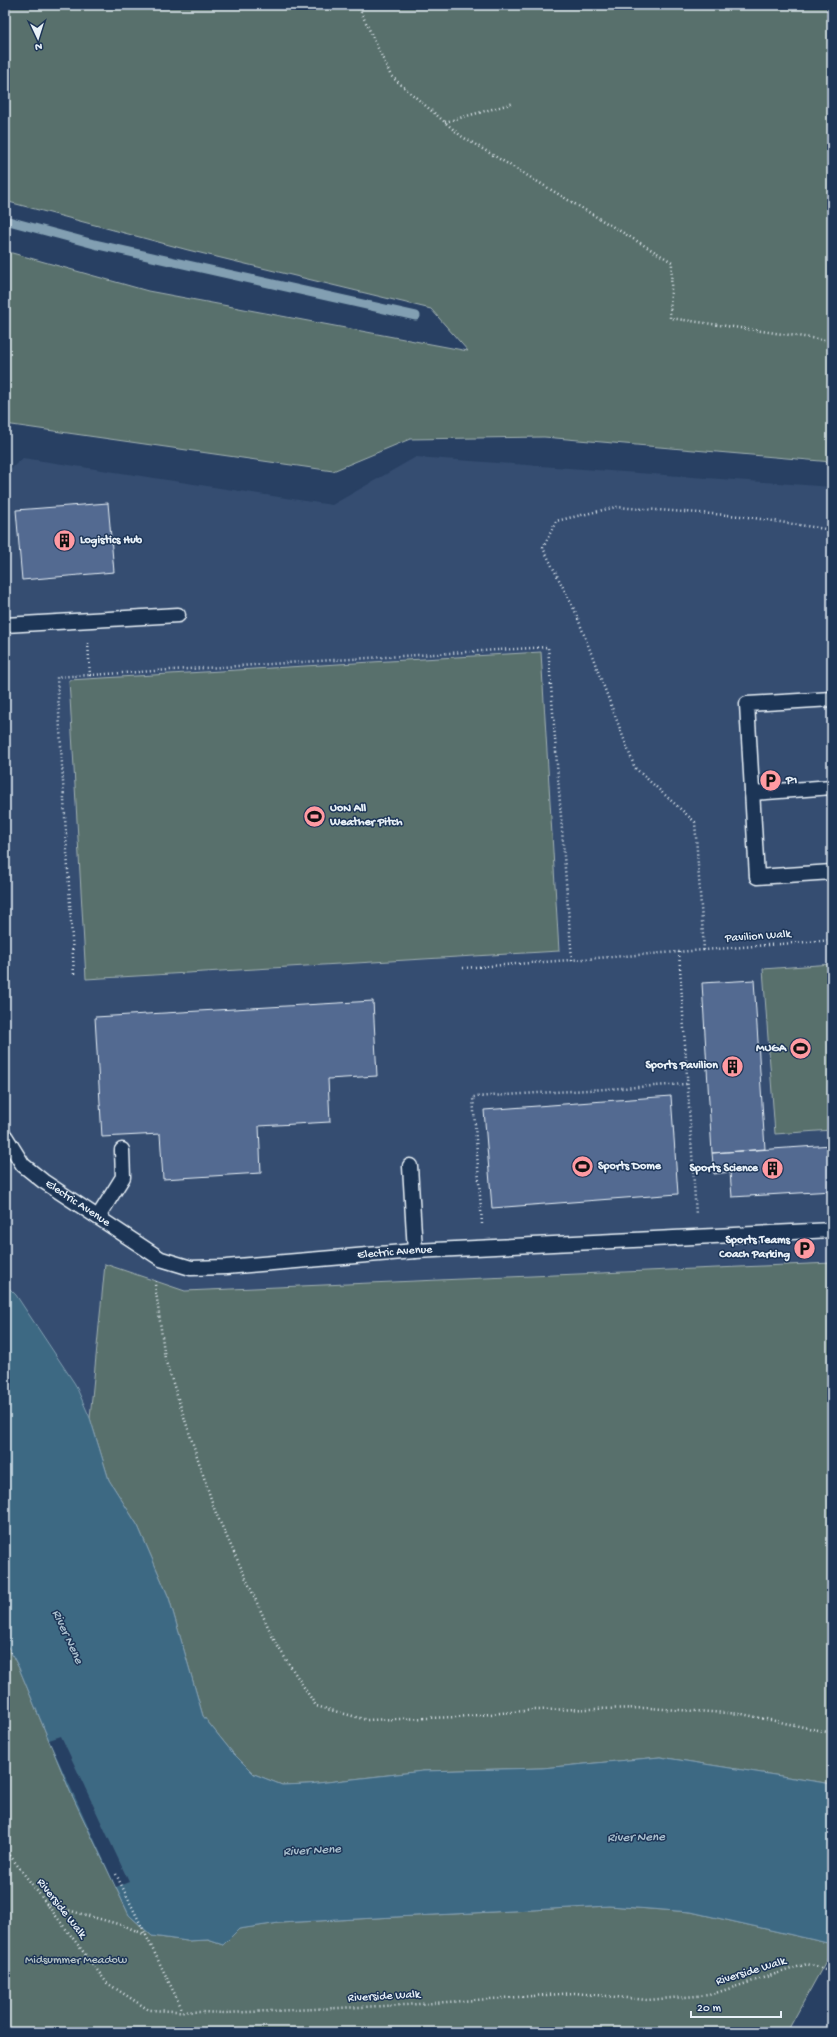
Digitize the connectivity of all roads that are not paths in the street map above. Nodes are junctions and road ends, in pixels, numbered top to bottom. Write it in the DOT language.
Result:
graph roads {
  1 [pos="178,615"];
  2 [pos="5,625"];
  3 [pos="832,699"];
  4 [pos="832,787"];
  5 [pos="752,793"];
  6 [pos="832,872"];
  7 [pos="5,1136"];
  8 [pos="122,1150"];
  9 [pos="410,1166"];
  10 [pos="98,1217"];
  11 [pos="832,1230"];
  12 [pos="415,1251"];
  1 -- 2 [label="lane"];
  3 -- 5 [label="lane"];
  4 -- 5 [label="lane"];
  5 -- 6 [label="lane"];
  7 -- 10 [label="lane, Electric Avenue"];
  8 -- 10 [label="lane"];
  9 -- 12 [label="lane"];
  10 -- 12 [label="lane, Electric Avenue"];
  11 -- 12 [label="lane, Electric Avenue"];
}
